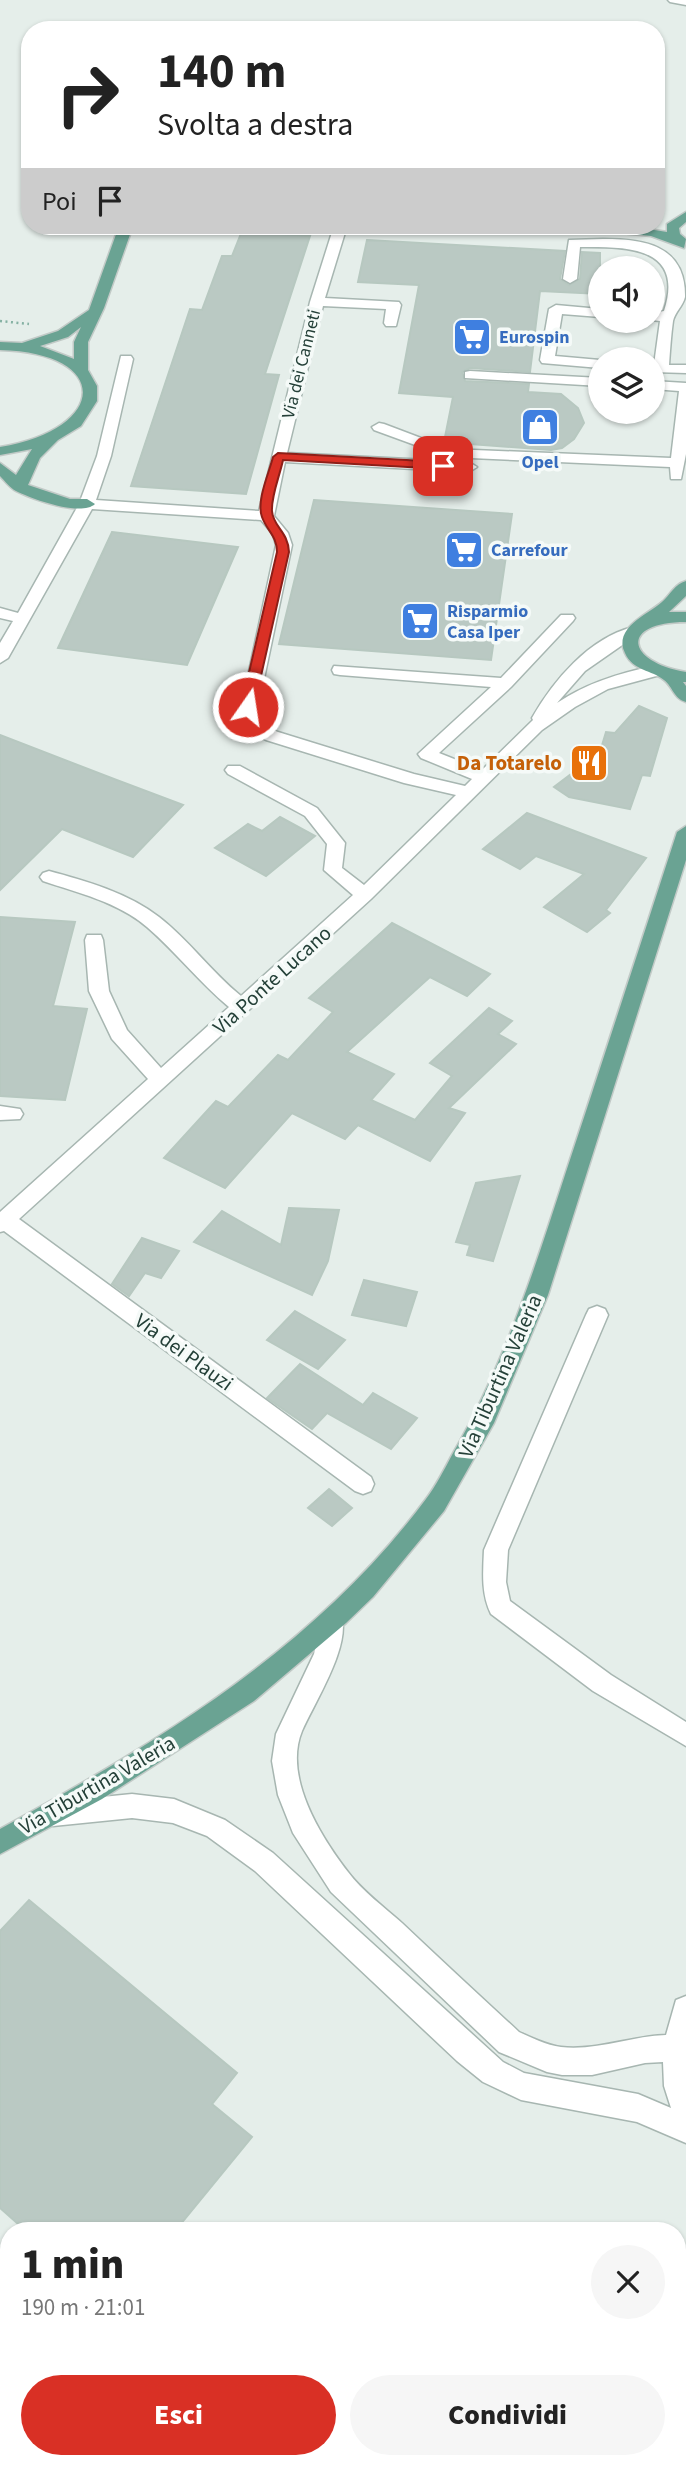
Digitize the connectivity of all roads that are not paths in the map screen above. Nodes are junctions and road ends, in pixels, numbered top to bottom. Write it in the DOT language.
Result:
graph roads {
  1 [pos="674,0"];
  2 [pos="686,2"];
  3 [pos="682,218"];
  4 [pos="665,223"];
  5 [pos="123,235"];
  6 [pos="337,235"];
  7 [pos="661,235"];
  8 [pos="682,242"];
  9 [pos="570,279"];
  10 [pos="317,302"];
  11 [pos="97,308"];
  12 [pos="588,312"];
  13 [pos="665,316"];
  14 [pos="665,321"];
  15 [pos="391,323"];
  16 [pos="686,327"];
  17 [pos="0,346"];
  18 [pos="24,347"];
  19 [pos="126,359"];
  20 [pos="588,363"];
  21 [pos="665,368"];
  22 [pos="686,369"];
  23 [pos="81,371"];
  24 [pos="470,375"];
  25 [pos="588,381"];
  26 [pos="665,386"];
  27 [pos="686,389"];
  28 [pos="379,427"];
  29 [pos="65,430"];
  30 [pos="0,451"];
  31 [pos="278,457"];
  32 [pos="0,468"];
  33 [pos="543,471"];
  34 [pos="20,487"];
  35 [pos="87,504"];
  36 [pos="266,516"];
  37 [pos="686,586"];
  38 [pos="0,613"];
  39 [pos="686,617"];
  40 [pos="567,618"];
  41 [pos="23,619"];
  42 [pos="639,627"];
  43 [pos="0,657"];
  44 [pos="340,670"];
  45 [pos="670,675"];
  46 [pos="505,683"];
  47 [pos="686,697"];
  48 [pos="536,726"];
  49 [pos="234,770"];
  50 [pos="486,778"];
  51 [pos="471,793"];
  52 [pos="686,832"];
  53 [pos="49,877"];
  54 [pos="365,895"];
  55 [pos="94,940"];
  56 [pos="242,1007"];
  57 [pos="161,1081"];
  58 [pos="5,1215"];
  59 [pos="597,1315"];
  60 [pos="363,1484"];
  61 [pos="332,1620"];
  62 [pos="686,1735"];
  63 [pos="51,1814"];
  64 [pos="0,1842"];
  65 [pos="686,2009"];
  66 [pos="675,2048"];
  67 [pos="686,2111"];
  68 [pos="686,2129"];
  1 -- 2 [label="street"];
  3 -- 4 [label="main road"];
  3 -- 8 [label="main road"];
  5 -- 11 [label="main road"];
  6 -- 10 [label="street, Via dei Canneti"];
  7 -- 8 [label="main road"];
  9 -- 13 [label="street"];
  10 -- 15 [label="street"];
  10 -- 31 [label="street, Via dei Canneti"];
  11 -- 18 [label="main road"];
  11 -- 23 [label="main road"];
  12 -- 20 [label="street"];
  14 -- 16 [label="street"];
  17 -- 18 [label="main road"];
  18 -- 23 [label="main road"];
  19 -- 35 [label="street"];
  21 -- 22 [label="street"];
  23 -- 29 [label="main road"];
  24 -- 25 [label="street"];
  26 -- 27 [label="street"];
  27 -- 28 [label="street"];
  29 -- 30 [label="main road"];
  29 -- 34 [label="main road"];
  31 -- 33 [label="street"];
  31 -- 36 [label="street, Via dei Canneti"];
  32 -- 34 [label="main road"];
  34 -- 35 [label="main road"];
  35 -- 36 [label="street"];
  35 -- 41 [label="street"];
  36 -- 51 [label="street"];
  37 -- 42 [label="main road"];
  38 -- 41 [label="street"];
  39 -- 42 [label="main road"];
  40 -- 46 [label="street"];
  41 -- 43 [label="street"];
  42 -- 45 [label="main road"];
  42 -- 48 [label="street, Via Ponte Lucano"];
  44 -- 46 [label="street"];
  45 -- 47 [label="main road"];
  45 -- 48 [label="street, Via Ponte Lucano"];
  46 -- 50 [label="street"];
  48 -- 50 [label="street, Via Ponte Lucano"];
  49 -- 54 [label="street"];
  50 -- 51 [label="street, Via Ponte Lucano"];
  51 -- 54 [label="street, Via Ponte Lucano"];
  52 -- 61 [label="main road, Via Tiburtina Valeria"];
  53 -- 56 [label="street"];
  54 -- 56 [label="street, Via Ponte Lucano"];
  55 -- 57 [label="street"];
  56 -- 57 [label="street, Via Ponte Lucano"];
  57 -- 58 [label="street, Via Ponte Lucano"];
  58 -- 60 [label="street, Via dei Plauzi"];
  59 -- 62 [label="street"];
  61 -- 63 [label="main road, Via Tiburtina Valeria"];
  61 -- 66 [label="street"];
  63 -- 64 [label="main road, Via Tiburtina Valeria"];
  63 -- 68 [label="street"];
  65 -- 66 [label="street"];
  66 -- 67 [label="street"];
}
